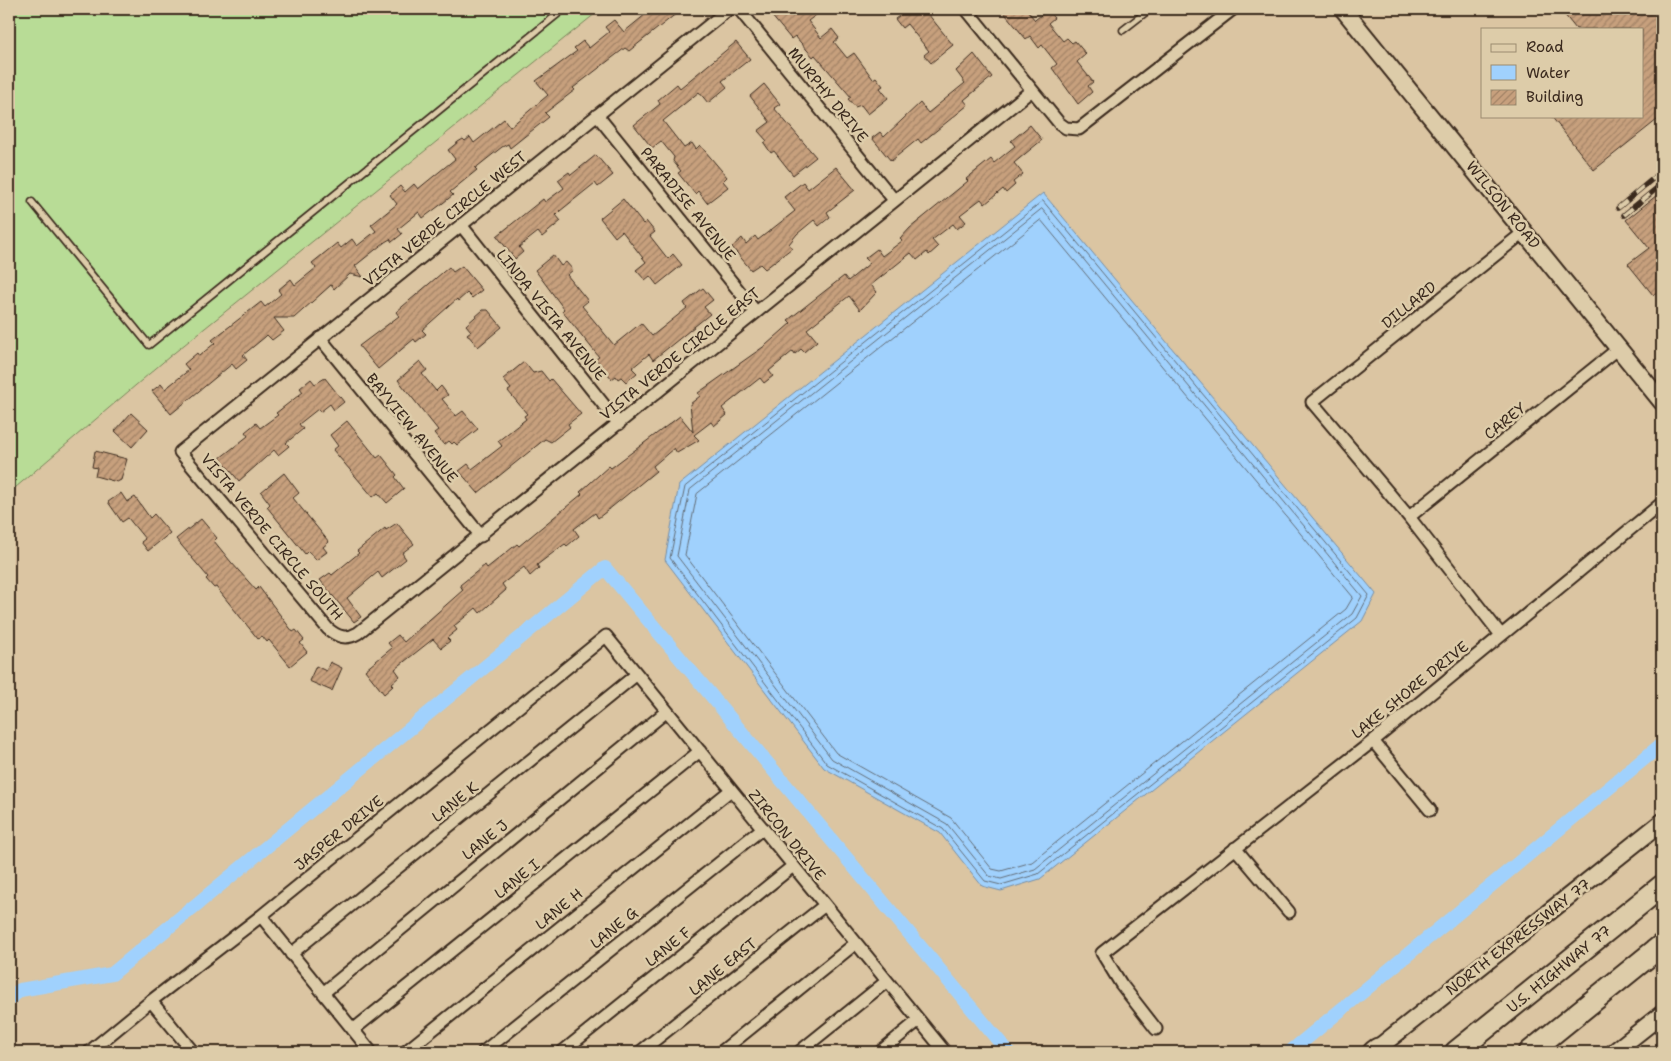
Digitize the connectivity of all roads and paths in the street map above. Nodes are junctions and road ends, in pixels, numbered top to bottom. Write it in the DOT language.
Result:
graph roads {
  1 [pos="564,9"];
  2 [pos="729,9"];
  3 [pos="739,9"];
  4 [pos="966,9"];
  5 [pos="1150,9"];
  6 [pos="1233,9"];
  7 [pos="1343,9"];
  8 [pos="1123,30"];
  9 [pos="1032,90"];
  10 [pos="596,115"];
  11 [pos="894,200"];
  12 [pos="32,202"];
  13 [pos="460,225"];
  14 [pos="1524,232"];
  15 [pos="756,312"];
  16 [pos="320,338"];
  17 [pos="1619,348"];
  18 [pos="1662,402"];
  19 [pos="619,424"];
  20 [pos="180,452"];
  21 [pos="1662,503"];
  22 [pos="1409,517"];
  23 [pos="481,536"];
  24 [pos="1501,635"];
  25 [pos="606,636"];
  26 [pos="345,638"];
  27 [pos="637,674"];
  28 [pos="667,711"];
  29 [pos="1373,741"];
  30 [pos="700,751"];
  31 [pos="731,790"];
  32 [pos="1430,810"];
  33 [pos="1662,822"];
  34 [pos="763,828"];
  35 [pos="1235,848"];
  36 [pos="793,866"];
  37 [pos="1662,886"];
  38 [pos="825,905"];
  39 [pos="1289,912"];
  40 [pos="261,916"];
  41 [pos="856,943"];
  42 [pos="1662,944"];
  43 [pos="291,954"];
  44 [pos="887,981"];
  45 [pos="323,993"];
  46 [pos="151,1001"];
  47 [pos="1662,1014"];
  48 [pos="919,1020"];
  49 [pos="1156,1028"];
  50 [pos="353,1030"];
  51 [pos="1375,1051"];
  52 [pos="89,1052"];
  53 [pos="193,1052"];
  54 [pos="371,1052"];
  55 [pos="405,1052"];
  56 [pos="484,1052"];
  57 [pos="562,1052"];
  58 [pos="640,1052"];
  59 [pos="721,1052"];
  60 [pos="799,1052"];
  61 [pos="880,1052"];
  62 [pos="945,1052"];
  63 [pos="1456,1052"];
  64 [pos="1530,1052"];
  65 [pos="1614,1052"];
  1 -- 12 [label="lane"];
  2 -- 10 [label="street, VISTA VERDE CIRCLE WEST"];
  3 -- 11 [label="street, MURPHY DRIVE"];
  4 -- 9 [label="street"];
  5 -- 8 [label="lane"];
  6 -- 9 [label="street"];
  7 -- 14 [label="main road, WILSON ROAD"];
  9 -- 11 [label="street, VISTA VERDE CIRCLE EAST"];
  10 -- 13 [label="street, VISTA VERDE CIRCLE WEST"];
  10 -- 15 [label="street, PARADISE AVENUE"];
  11 -- 15 [label="street, VISTA VERDE CIRCLE EAST"];
  13 -- 16 [label="street, VISTA VERDE CIRCLE WEST"];
  13 -- 19 [label="street, LINDA VISTA AVENUE"];
  14 -- 17 [label="main road, WILSON ROAD"];
  14 -- 22 [label="street, DILLARD"];
  15 -- 19 [label="street, VISTA VERDE CIRCLE EAST"];
  16 -- 20 [label="street, VISTA VERDE CIRCLE WEST"];
  16 -- 23 [label="street, BAYVIEW AVENUE"];
  17 -- 18 [label="main road, WILSON ROAD"];
  17 -- 22 [label="street, CAREY"];
  19 -- 23 [label="street, VISTA VERDE CIRCLE EAST"];
  20 -- 26 [label="street, VISTA VERDE CIRCLE SOUTH"];
  21 -- 24 [label="street, LAKE SHORE DRIVE"];
  22 -- 24 [label="street"];
  23 -- 26 [label="street, VISTA VERDE CIRCLE EAST"];
  24 -- 29 [label="street, LAKE SHORE DRIVE"];
  25 -- 27 [label="street, ZIRCON DRIVE"];
  25 -- 40 [label="street, JASPER DRIVE"];
  27 -- 28 [label="street, ZIRCON DRIVE"];
  27 -- 43 [label="street, LANE K"];
  28 -- 30 [label="street, ZIRCON DRIVE"];
  28 -- 45 [label="street, LANE J"];
  29 -- 32 [label="street"];
  29 -- 35 [label="street, LAKE SHORE DRIVE"];
  30 -- 31 [label="street, ZIRCON DRIVE"];
  30 -- 50 [label="street, LANE I"];
  31 -- 34 [label="street, ZIRCON DRIVE"];
  31 -- 55 [label="street, LANE H"];
  33 -- 51 [label="main road, NORTH EXPRESSWAY 77"];
  34 -- 36 [label="street, ZIRCON DRIVE"];
  34 -- 56 [label="street, LANE G"];
  35 -- 39 [label="street"];
  35 -- 49 [label="street, LAKE SHORE DRIVE"];
  36 -- 38 [label="street, ZIRCON DRIVE"];
  36 -- 57 [label="street, LANE F"];
  37 -- 63 [label="highway, U.S. HIGHWAY 77"];
  38 -- 41 [label="street, ZIRCON DRIVE"];
  38 -- 58 [label="street, LANE EAST"];
  40 -- 43 [label="street"];
  40 -- 46 [label="street, JASPER DRIVE"];
  41 -- 44 [label="street, ZIRCON DRIVE"];
  41 -- 59 [label="street"];
  42 -- 64 [label="highway"];
  43 -- 45 [label="street"];
  44 -- 48 [label="street, ZIRCON DRIVE"];
  44 -- 60 [label="street"];
  45 -- 50 [label="street"];
  46 -- 52 [label="street, JASPER DRIVE"];
  46 -- 53 [label="street"];
  47 -- 65 [label="main road"];
  48 -- 61 [label="street"];
  48 -- 62 [label="street, ZIRCON DRIVE"];
  50 -- 54 [label="street"];
}
